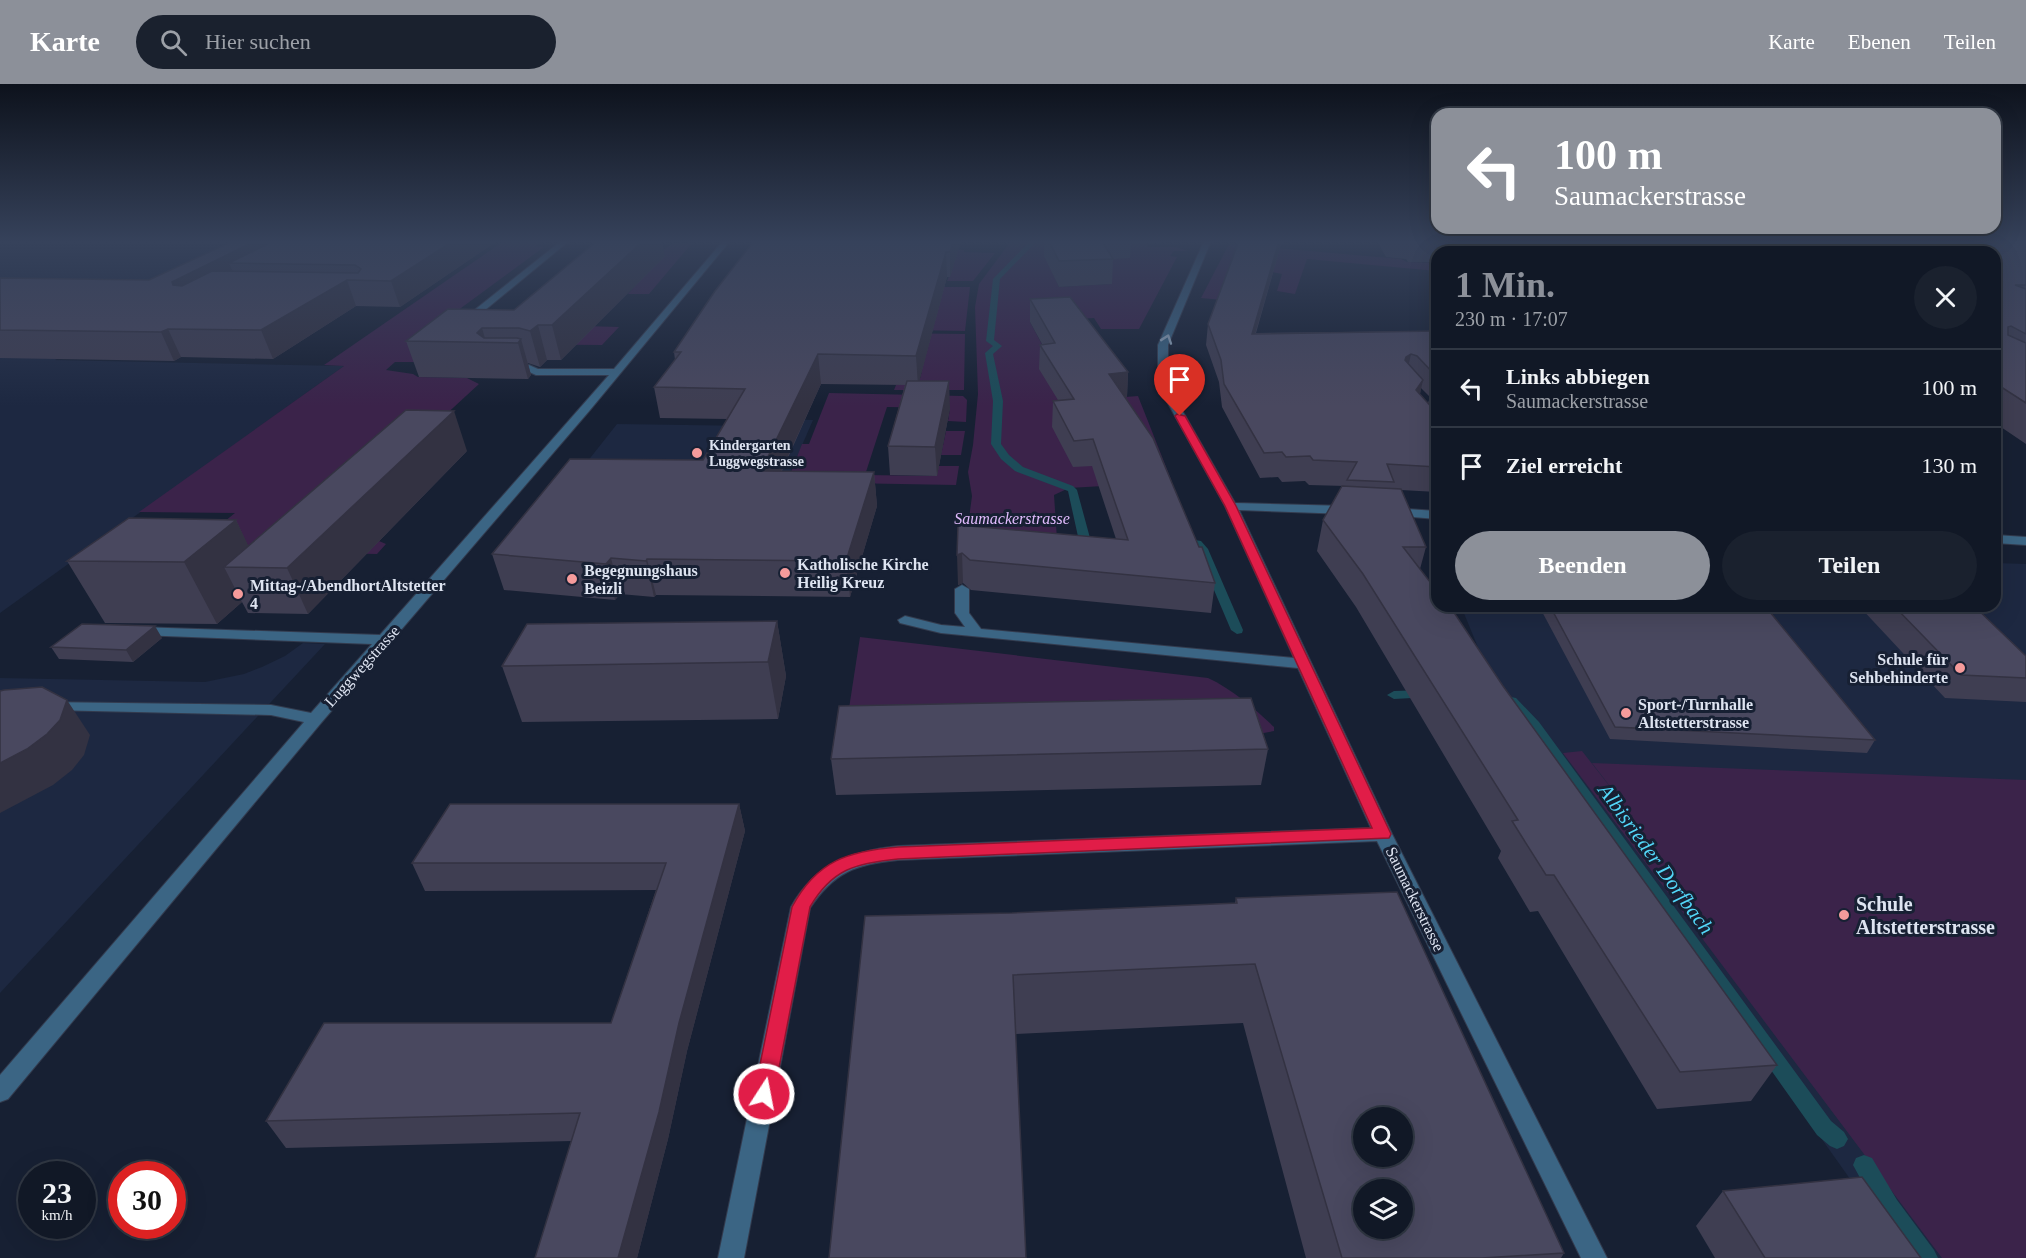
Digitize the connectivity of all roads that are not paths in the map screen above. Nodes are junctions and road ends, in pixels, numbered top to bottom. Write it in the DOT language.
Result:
graph roads {
  1 [pos="498,296"];
  2 [pos="681,296"];
  3 [pos="1184,296"];
  4 [pos="464,323"];
  5 [pos="495,368"];
  6 [pos="616,372"];
  7 [pos="1231,506"];
  8 [pos="1431,515"];
  9 [pos="2001,539"];
  10 [pos="2026,541"];
  11 [pos="962,589"];
  12 [pos="905,620"];
  13 [pos="119,630"];
  14 [pos="976,632"];
  15 [pos="385,640"];
  16 [pos="1305,664"];
  17 [pos="36,705"];
  18 [pos="315,719"];
  19 [pos="1383,834"];
  20 [pos="0,1092"];
  21 [pos="731,1258"];
  22 [pos="1594,1258"];
  1 -- 4 [label="street"];
  2 -- 6 [label="street, Luggwegstrasse"];
  7 -- 3 [label="street, Saumackerstrasse, one-way"];
  5 -- 6 [label="street"];
  6 -- 15 [label="street, Luggwegstrasse"];
  7 -- 8 [label="street"];
  7 -- 16 [label="street, Saumackerstrasse"];
  9 -- 10 [label="street"];
  11 -- 14 [label="street"];
  12 -- 14 [label="street"];
  13 -- 15 [label="street"];
  14 -- 16 [label="street"];
  15 -- 18 [label="street, Luggwegstrasse"];
  16 -- 19 [label="street, Saumackerstrasse"];
  17 -- 18 [label="street"];
  18 -- 20 [label="street, Luggwegstrasse"];
  19 -- 21 [label="street"];
  19 -- 22 [label="street, Saumackerstrasse"];
}
